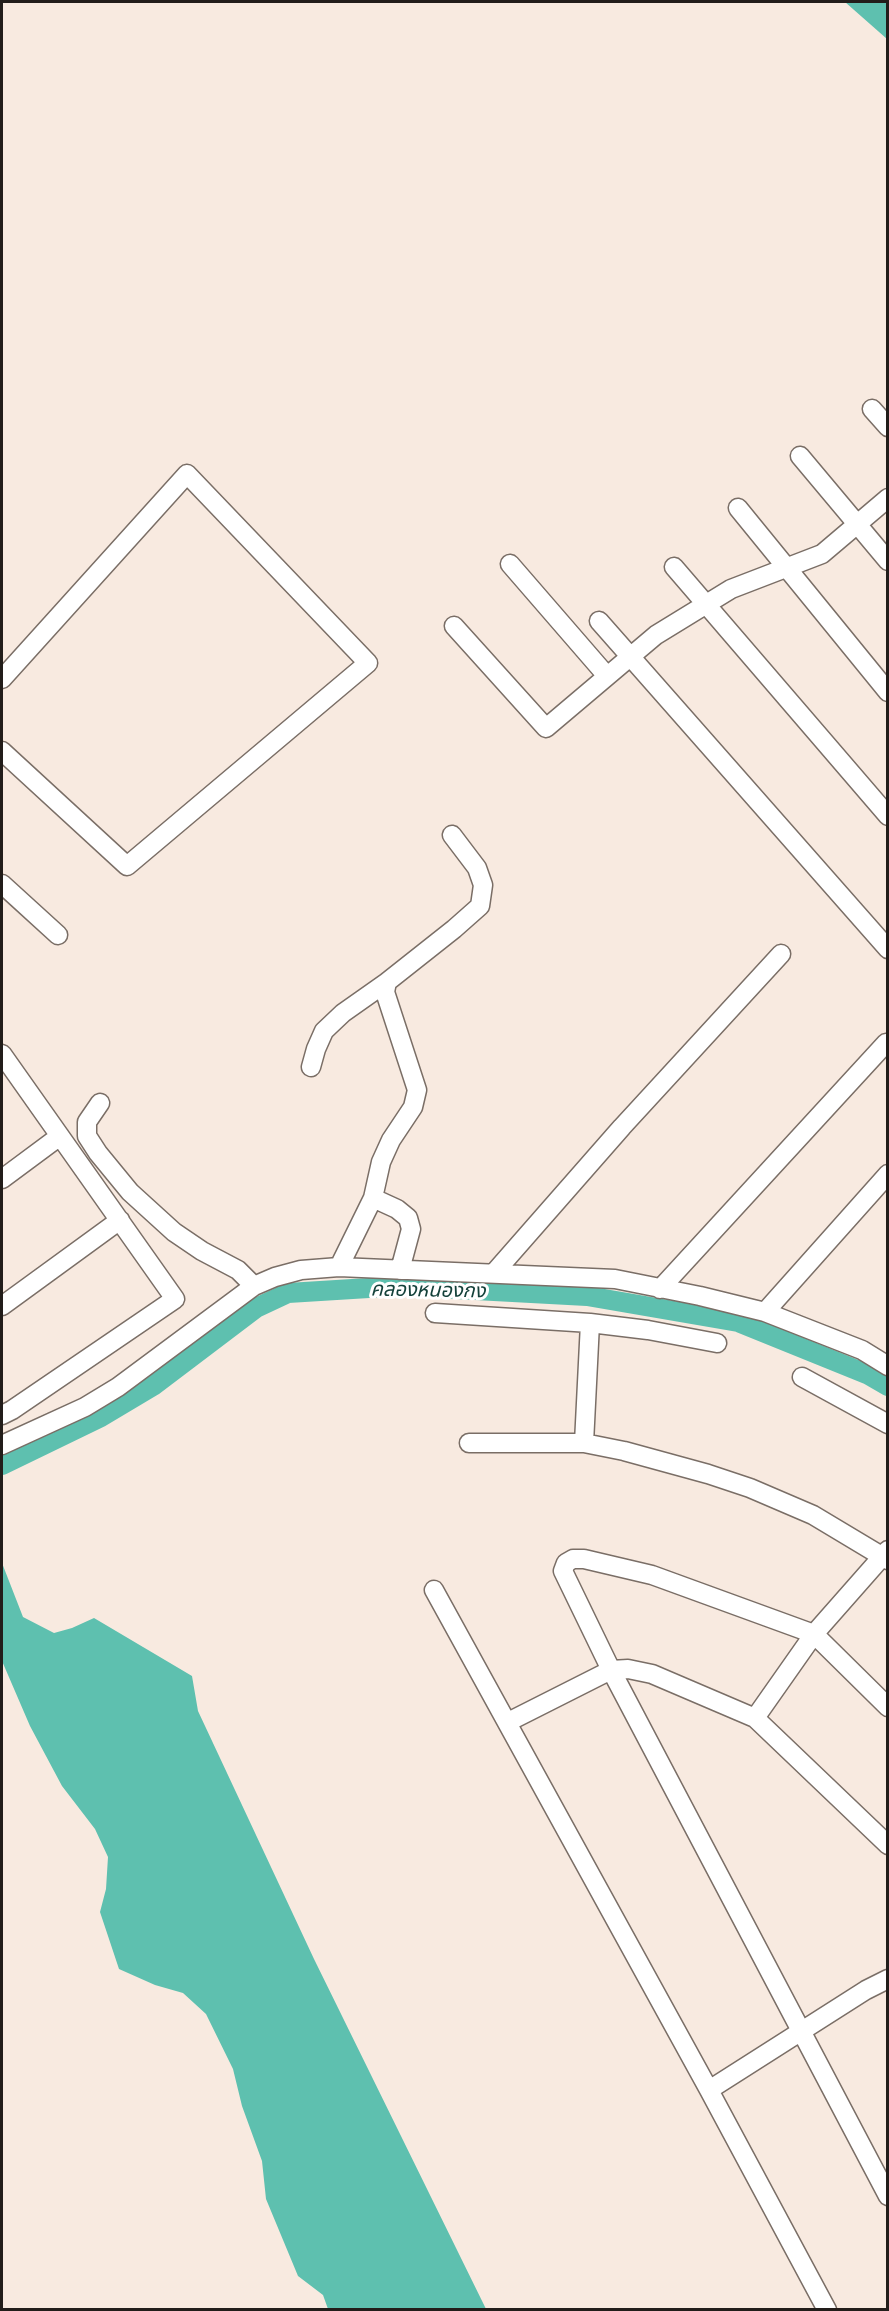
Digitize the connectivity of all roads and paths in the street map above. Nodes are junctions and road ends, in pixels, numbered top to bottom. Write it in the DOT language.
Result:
graph roads {
  1 [pos="873,409"];
  2 [pos="888,427"];
  3 [pos="800,456"];
  4 [pos="888,498"];
  5 [pos="738,508"];
  6 [pos="857,525"];
  7 [pos="888,561"];
  8 [pos="510,564"];
  9 [pos="674,567"];
  10 [pos="787,568"];
  11 [pos="706,604"];
  12 [pos="598,621"];
  13 [pos="454,626"];
  14 [pos="630,656"];
  15 [pos="607,676"];
  16 [pos="2,679"];
  17 [pos="888,692"];
  18 [pos="2,751"];
  19 [pos="888,816"];
  20 [pos="452,835"];
  21 [pos="2,884"];
  22 [pos="58,935"];
  23 [pos="888,949"];
  24 [pos="781,954"];
  25 [pos="387,982"];
  26 [pos="886,1043"];
  27 [pos="2,1054"];
  28 [pos="311,1066"];
  29 [pos="100,1103"];
  30 [pos="60,1136"];
  31 [pos="888,1174"];
  32 [pos="2,1179"];
  33 [pos="373,1198"];
  34 [pos="120,1220"];
  35 [pos="339,1267"];
  36 [pos="400,1270"];
  37 [pos="494,1273"];
  38 [pos="254,1286"];
  39 [pos="660,1289"];
  40 [pos="2,1306"];
  41 [pos="765,1311"];
  42 [pos="435,1313"];
  43 [pos="590,1323"];
  44 [pos="717,1343"];
  45 [pos="884,1358"];
  46 [pos="802,1377"];
  47 [pos="2,1414"];
  48 [pos="888,1424"];
  49 [pos="469,1443"];
  50 [pos="584,1443"];
  51 [pos="2,1445"];
  52 [pos="886,1555"];
  53 [pos="434,1590"];
  54 [pos="814,1634"];
  55 [pos="611,1670"];
  56 [pos="888,1707"];
  57 [pos="755,1718"];
  58 [pos="508,1722"];
  59 [pos="888,1845"];
  60 [pos="888,1979"];
  61 [pos="801,2032"];
  62 [pos="709,2090"];
  63 [pos="888,2196"];
  64 [pos="827,2310"];
  1 -- 2 [label="street"];
  3 -- 6 [label="street"];
  4 -- 6 [label="street"];
  5 -- 10 [label="street"];
  6 -- 7 [label="street"];
  6 -- 10 [label="street"];
  8 -- 15 [label="street"];
  9 -- 11 [label="street"];
  10 -- 11 [label="street"];
  10 -- 17 [label="street"];
  11 -- 14 [label="street"];
  11 -- 19 [label="street"];
  12 -- 14 [label="street"];
  13 -- 15 [label="street"];
  14 -- 15 [label="street"];
  14 -- 23 [label="street"];
  16 -- 18 [label="street"];
  20 -- 25 [label="street"];
  21 -- 22 [label="street"];
  24 -- 37 [label="street"];
  25 -- 28 [label="street"];
  25 -- 33 [label="street"];
  26 -- 39 [label="street"];
  27 -- 30 [label="street"];
  29 -- 38 [label="street"];
  30 -- 32 [label="street"];
  30 -- 34 [label="street"];
  31 -- 41 [label="street"];
  33 -- 35 [label="street"];
  33 -- 36 [label="street"];
  34 -- 40 [label="street"];
  34 -- 47 [label="street"];
  35 -- 36 [label="street"];
  35 -- 38 [label="street"];
  36 -- 37 [label="street"];
  37 -- 39 [label="street"];
  38 -- 51 [label="street"];
  39 -- 41 [label="street"];
  41 -- 45 [label="street"];
  42 -- 43 [label="street"];
  43 -- 44 [label="street"];
  43 -- 50 [label="street"];
  46 -- 48 [label="street"];
  49 -- 50 [label="street"];
  50 -- 52 [label="street"];
  52 -- 54 [label="street"];
  53 -- 58 [label="street"];
  54 -- 55 [label="street"];
  54 -- 56 [label="street"];
  54 -- 57 [label="street"];
  55 -- 57 [label="street"];
  55 -- 58 [label="street"];
  55 -- 61 [label="street"];
  57 -- 59 [label="street"];
  58 -- 62 [label="street"];
  60 -- 61 [label="street"];
  61 -- 62 [label="street"];
  61 -- 63 [label="street"];
  62 -- 64 [label="street"];
}
